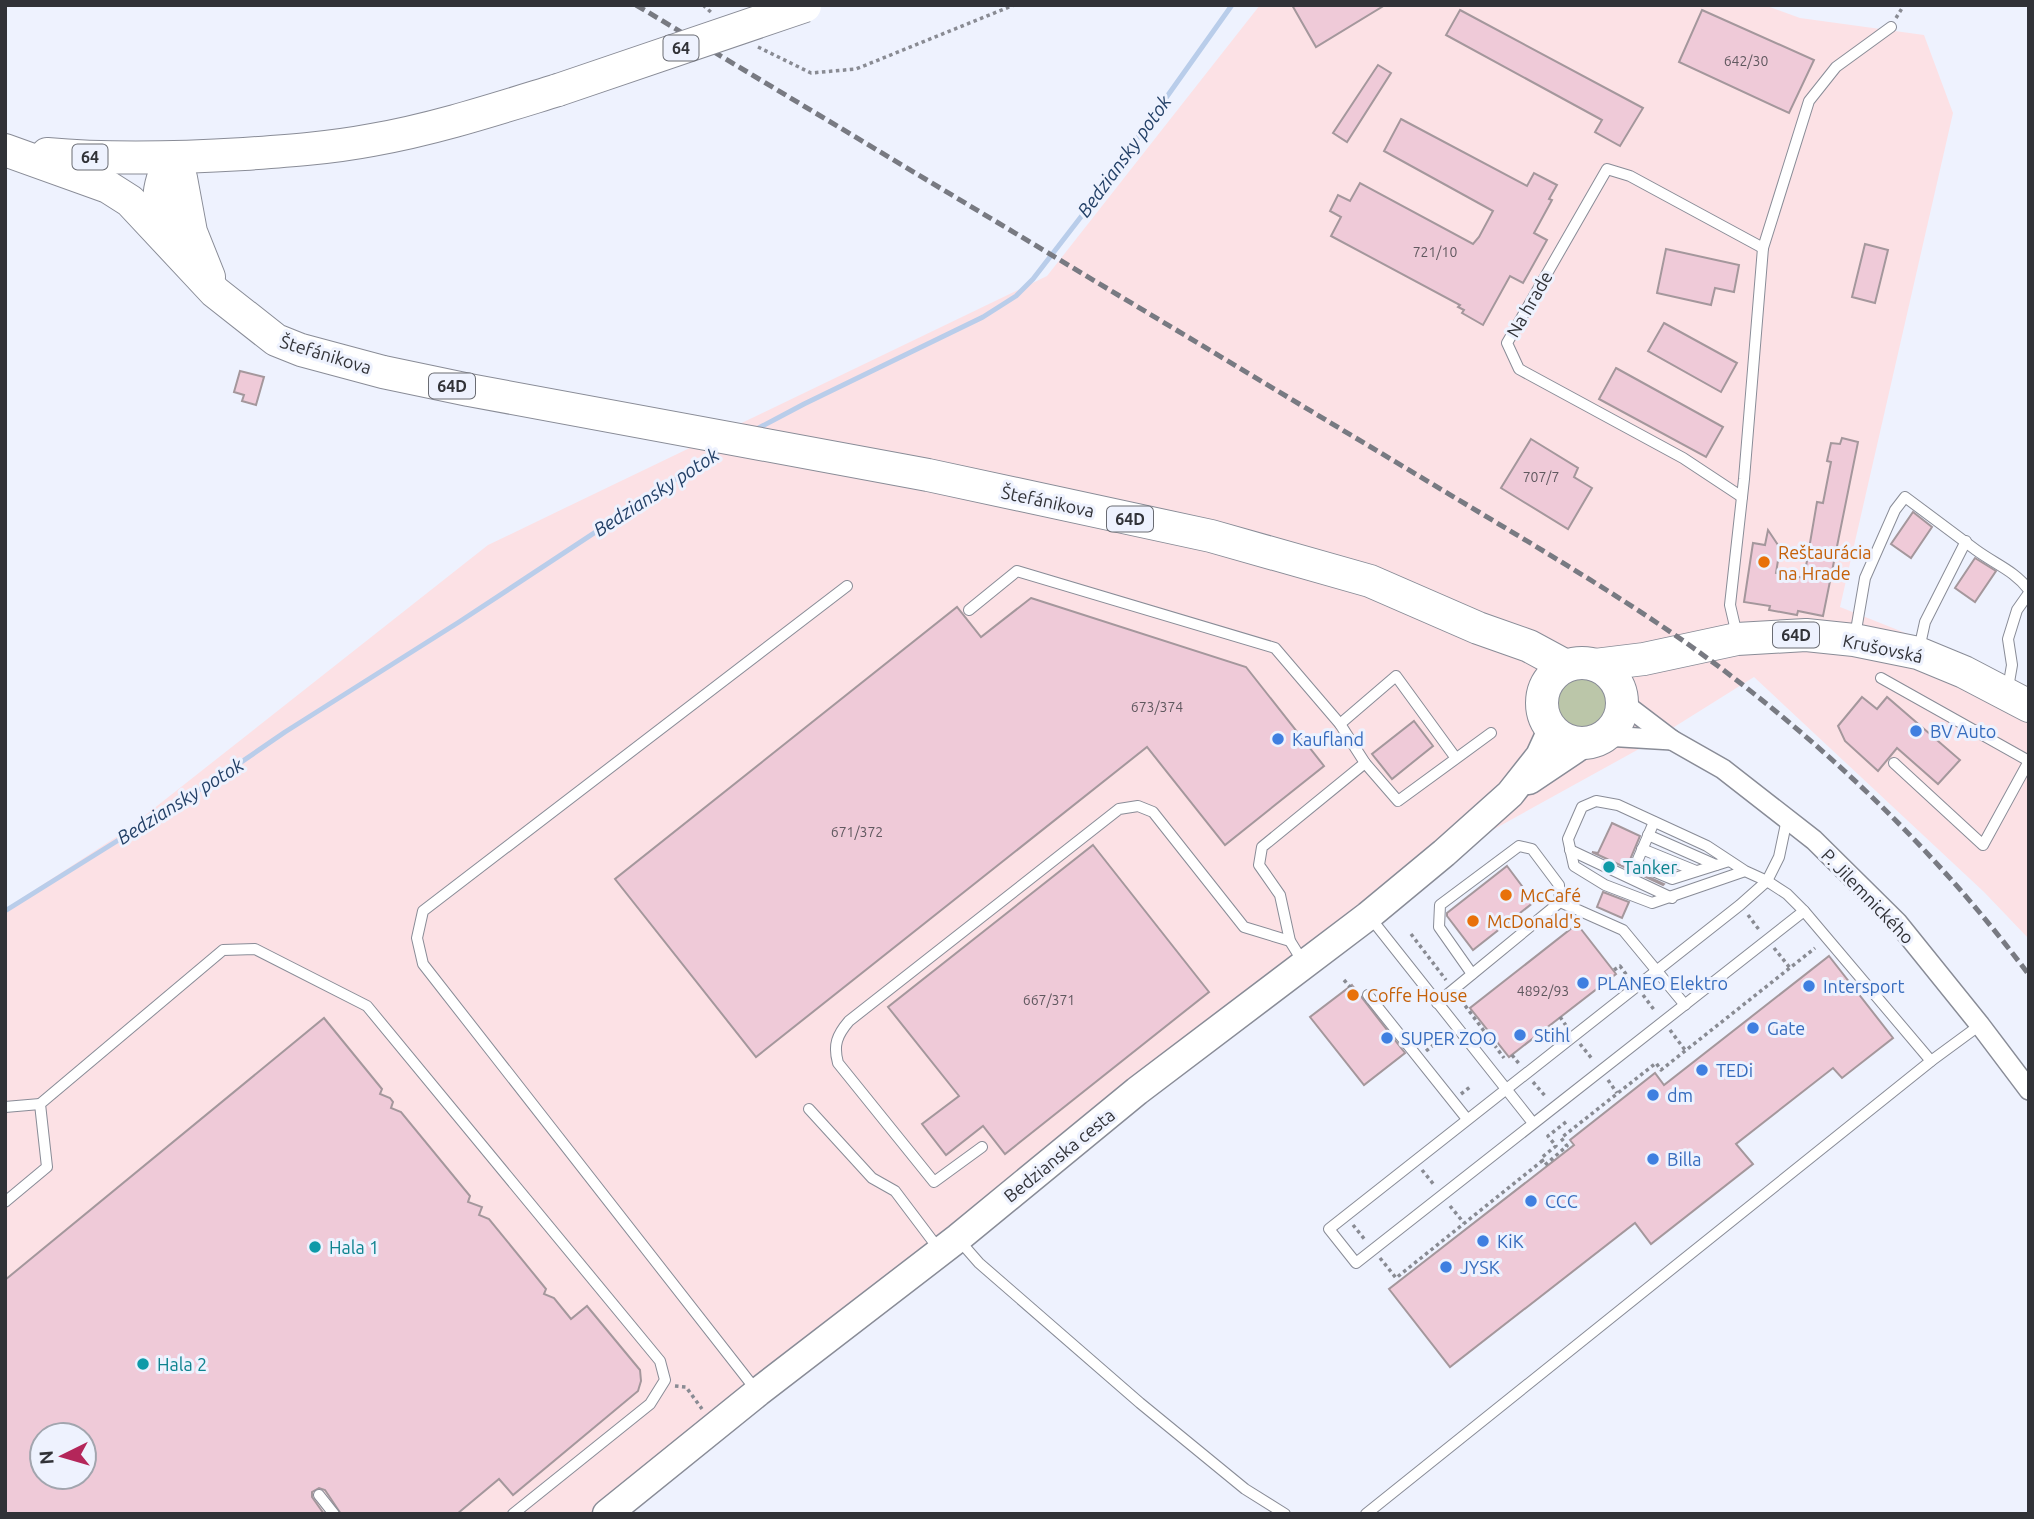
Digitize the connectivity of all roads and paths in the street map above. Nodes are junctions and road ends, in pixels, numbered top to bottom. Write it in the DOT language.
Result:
graph roads {
  1 [pos="703,5"];
  2 [pos="1014,5"];
  3 [pos="806,6"];
  4 [pos="714,15"];
  5 [pos="1891,27"];
  6 [pos="751,44"];
  7 [pos="6,150"];
  8 [pos="215,156"];
  9 [pos="172,158"];
  10 [pos="183,241"];
  11 [pos="1763,248"];
  12 [pos="1742,497"];
  13 [pos="1966,541"];
  14 [pos="847,586"];
  15 [pos="2029,592"];
  16 [pos="969,610"];
  17 [pos="1478,628"];
  18 [pos="1737,639"];
  19 [pos="1854,640"];
  20 [pos="1918,653"];
  21 [pos="1644,659"];
  22 [pos="1580,666"];
  23 [pos="1881,678"];
  24 [pos="1544,690"];
  25 [pos="1620,694"];
  26 [pos="2023,703"];
  27 [pos="1340,724"];
  28 [pos="1552,730"];
  29 [pos="1491,733"];
  30 [pos="1595,740"];
  31 [pos="1672,740"];
  32 [pos="1455,757"];
  33 [pos="2029,761"];
  34 [pos="1365,763"];
  35 [pos="1894,763"];
  36 [pos="1510,794"];
  37 [pos="1787,819"];
  38 [pos="1654,822"];
  39 [pos="1648,835"];
  40 [pos="1642,849"];
  41 [pos="1570,850"];
  42 [pos="1729,861"];
  43 [pos="1716,865"];
  44 [pos="1696,871"];
  45 [pos="1745,871"];
  46 [pos="1767,881"];
  47 [pos="1672,898"];
  48 [pos="1560,902"];
  49 [pos="1740,905"];
  50 [pos="1804,911"];
  51 [pos="1368,916"];
  52 [pos="1763,934"];
  53 [pos="1290,942"];
  54 [pos="1773,947"];
  55 [pos="1815,948"];
  56 [pos="1306,965"];
  57 [pos="1790,968"];
  58 [pos="1614,970"];
  59 [pos="1657,970"];
  60 [pos="1472,974"];
  61 [pos="1344,980"];
  62 [pos="1631,980"];
  63 [pos="1351,988"];
  64 [pos="1641,993"];
  65 [pos="1368,995"];
  66 [pos="1437,1003"];
  67 [pos="1685,1005"];
  68 [pos="1659,1016"];
  69 [pos="1560,1017"];
  70 [pos="1980,1024"];
  71 [pos="1668,1028"];
  72 [pos="1573,1035"];
  73 [pos="1685,1050"];
  74 [pos="1512,1055"];
  75 [pos="1931,1061"];
  76 [pos="1601,1071"];
  77 [pos="1526,1072"];
  78 [pos="1505,1089"];
  79 [pos="2029,1090"];
  80 [pos="1618,1093"];
  81 [pos="40,1104"];
  82 [pos="5,1107"];
  83 [pos="1554,1107"];
  84 [pos="809,1109"];
  85 [pos="1467,1119"];
  86 [pos="1566,1122"];
  87 [pos="1533,1124"];
  88 [pos="1572,1129"];
  89 [pos="982,1147"];
  90 [pos="1542,1161"];
  91 [pos="5,1202"];
  92 [pos="949,1245"];
  93 [pos="1396,1278"];
  94 [pos="663,1384"];
  95 [pos="758,1392"];
  96 [pos="706,1415"];
  97 [pos="319,1495"];
  98 [pos="334,1514"];
  99 [pos="513,1514"];
  100 [pos="607,1514"];
  101 [pos="1285,1514"];
  102 [pos="1366,1514"];
  1 -- 4 [label="path"];
  2 -- 6 [label="path"];
  3 -- 8 [label="main road, 64, bridge"];
  5 -- 11 [label="lane"];
  7 -- 9 [label="main road, 64"];
  7 -- 10 [label="main road, 64D"];
  8 -- 9 [label="main road, 64"];
  8 -- 10 [label="main road, 64D"];
  9 -- 10 [label="main road, 64D"];
  10 -- 17 [label="main road, Štefánikova / 64D"];
  11 -- 12 [label="lane"];
  11 -- 12 [label="lane, Na hrade"];
  12 -- 18 [label="lane"];
  13 -- 15 [label="lane"];
  13 -- 19 [label="lane"];
  13 -- 20 [label="lane"];
  14 -- 95 [label="lane"];
  15 -- 26 [label="lane"];
  16 -- 27 [label="lane"];
  17 -- 22 [label="main road, 64D"];
  17 -- 24 [label="main road, 64D"];
  18 -- 19 [label="main road, Krušovská / 64D"];
  18 -- 21 [label="main road, Krušovská / 64D"];
  19 -- 20 [label="main road, Krušovská / 64D"];
  20 -- 26 [label="main road, Krušovská / 64D"];
  21 -- 22 [label="main road, Krušovská / 64D"];
  21 -- 25 [label="main road"];
  22 -- 24 [label="main road"];
  22 -- 25 [label="main road, 64D"];
  23 -- 33 [label="lane"];
  24 -- 28 [label="main road"];
  25 -- 30 [label="main road"];
  25 -- 31 [label="street, P. Jilemnického"];
  27 -- 32 [label="lane"];
  27 -- 34 [label="lane"];
  28 -- 30 [label="main road"];
  28 -- 36 [label="street, Bedzianska cesta"];
  29 -- 32 [label="lane"];
  30 -- 31 [label="street, P. Jilemnického"];
  30 -- 36 [label="street, Bedzianska cesta"];
  31 -- 37 [label="street, P. Jilemnického"];
  32 -- 34 [label="lane"];
  33 -- 35 [label="lane"];
  34 -- 53 [label="lane"];
  36 -- 51 [label="street, Bedzianska cesta"];
  37 -- 46 [label="lane"];
  37 -- 70 [label="street, P. Jilemnického"];
  38 -- 39 [label="lane"];
  38 -- 41 [label="lane"];
  38 -- 42 [label="lane"];
  39 -- 40 [label="lane"];
  39 -- 43 [label="lane"];
  40 -- 44 [label="lane"];
  40 -- 44 [label="lane"];
  41 -- 47 [label="lane"];
  41 -- 47 [label="lane"];
  42 -- 43 [label="lane"];
  42 -- 45 [label="lane"];
  43 -- 44 [label="lane"];
  45 -- 46 [label="lane"];
  45 -- 47 [label="lane"];
  46 -- 49 [label="lane"];
  46 -- 50 [label="lane"];
  48 -- 59 [label="lane"];
  48 -- 60 [label="lane"];
  48 -- 60 [label="lane"];
  49 -- 52 [label="path"];
  49 -- 59 [label="lane"];
  50 -- 67 [label="lane"];
  50 -- 75 [label="lane"];
  51 -- 56 [label="street, Bedzianska cesta"];
  51 -- 66 [label="lane"];
  53 -- 56 [label="lane"];
  53 -- 89 [label="lane"];
  54 -- 57 [label="path"];
  55 -- 57 [label="path"];
  56 -- 92 [label="street, Bedzianska cesta"];
  57 -- 73 [label="path"];
  58 -- 62 [label="path"];
  59 -- 67 [label="lane"];
  59 -- 72 [label="lane"];
  60 -- 66 [label="lane"];
  61 -- 63 [label="path"];
  64 -- 68 [label="path"];
  65 -- 85 [label="lane"];
  66 -- 78 [label="lane"];
  67 -- 76 [label="lane"];
  69 -- 72 [label="path"];
  70 -- 75 [label="lane"];
  70 -- 79 [label="street, P. Jilemnického"];
  71 -- 73 [label="path"];
  72 -- 76 [label="path"];
  72 -- 77 [label="lane"];
  73 -- 80 [label="path"];
  74 -- 77 [label="path"];
  75 -- 102 [label="lane"];
  76 -- 80 [label="path"];
  76 -- 83 [label="lane"];
  77 -- 78 [label="lane"];
  77 -- 83 [label="path"];
  78 -- 85 [label="lane"];
  78 -- 87 [label="lane"];
  80 -- 88 [label="path"];
  81 -- 82 [label="lane"];
  81 -- 91 [label="lane"];
  81 -- 94 [label="lane"];
  83 -- 86 [label="path"];
  83 -- 87 [label="lane"];
  84 -- 92 [label="lane"];
  85 -- 87 [label="lane"];
  86 -- 88 [label="path"];
  86 -- 90 [label="path"];
  88 -- 90 [label="path"];
  90 -- 93 [label="path"];
  92 -- 95 [label="street, Bedzianska cesta"];
  92 -- 101 [label="lane"];
  94 -- 96 [label="path"];
  94 -- 99 [label="lane"];
  95 -- 100 [label="street, Bedzianska cesta"];
  97 -- 98 [label="lane"];
}
